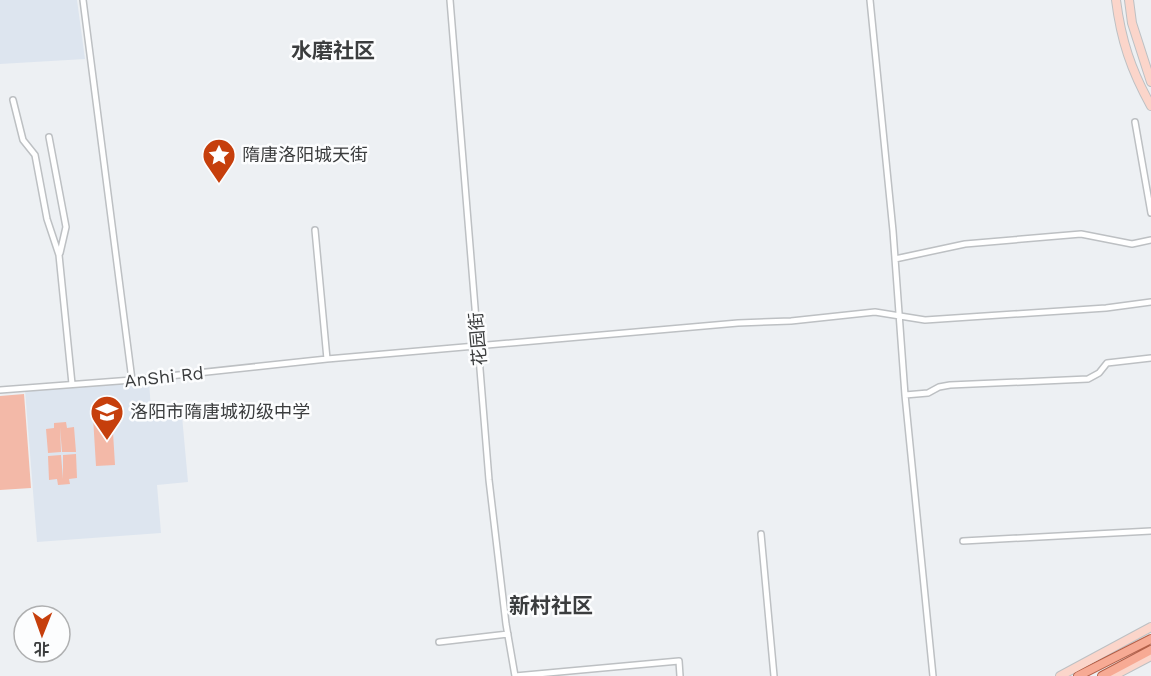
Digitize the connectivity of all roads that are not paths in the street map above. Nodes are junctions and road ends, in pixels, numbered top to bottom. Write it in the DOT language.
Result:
graph roads {
  1 [pos="83,0"];
  2 [pos="450,0"];
  3 [pos="870,0"];
  4 [pos="1116,0"];
  5 [pos="1129,0"];
  6 [pos="1151,82"];
  7 [pos="13,100"];
  8 [pos="1151,106"];
  9 [pos="1135,122"];
  10 [pos="49,137"];
  11 [pos="1151,213"];
  12 [pos="315,230"];
  13 [pos="1151,240"];
  14 [pos="59,255"];
  15 [pos="895,259"];
  16 [pos="1151,302"];
  17 [pos="899,315"];
  18 [pos="478,345"];
  19 [pos="327,358"];
  20 [pos="1151,358"];
  21 [pos="132,380"];
  22 [pos="72,384"];
  23 [pos="0,390"];
  24 [pos="906,394"];
  25 [pos="1151,531"];
  26 [pos="761,534"];
  27 [pos="963,541"];
  28 [pos="1151,627"];
  29 [pos="508,634"];
  30 [pos="1151,639"];
  31 [pos="439,642"];
  32 [pos="1151,650"];
  33 [pos="1151,656"];
  34 [pos="515,676"];
  35 [pos="680,676"];
  36 [pos="774,676"];
  37 [pos="933,676"];
  38 [pos="1060,676"];
  39 [pos="1078,676"];
  40 [pos="1102,676"];
  41 [pos="1113,676"];
  1 -- 21 [label="street"];
  2 -- 18 [label="street, 花园街"];
  3 -- 15 [label="street"];
  4 -- 8 [label="main road"];
  5 -- 6 [label="main road"];
  7 -- 14 [label="street"];
  9 -- 11 [label="street"];
  10 -- 14 [label="street"];
  12 -- 19 [label="street"];
  13 -- 15 [label="street"];
  14 -- 22 [label="street"];
  15 -- 17 [label="street"];
  16 -- 17 [label="street, AnShi Rd"];
  17 -- 18 [label="street, AnShi Rd"];
  17 -- 24 [label="street"];
  18 -- 19 [label="street, AnShi Rd"];
  18 -- 29 [label="street, 花园街"];
  19 -- 21 [label="street, AnShi Rd"];
  20 -- 24 [label="street"];
  21 -- 22 [label="street, AnShi Rd"];
  22 -- 23 [label="street, AnShi Rd"];
  24 -- 37 [label="street"];
  25 -- 27 [label="street"];
  26 -- 36 [label="street"];
  28 -- 38 [label="main road"];
  29 -- 31 [label="street"];
  29 -- 34 [label="street, 花园街"];
  30 -- 39 [label="main road"];
  32 -- 40 [label="main road"];
  33 -- 41 [label="main road"];
  34 -- 35 [label="street"];
}
